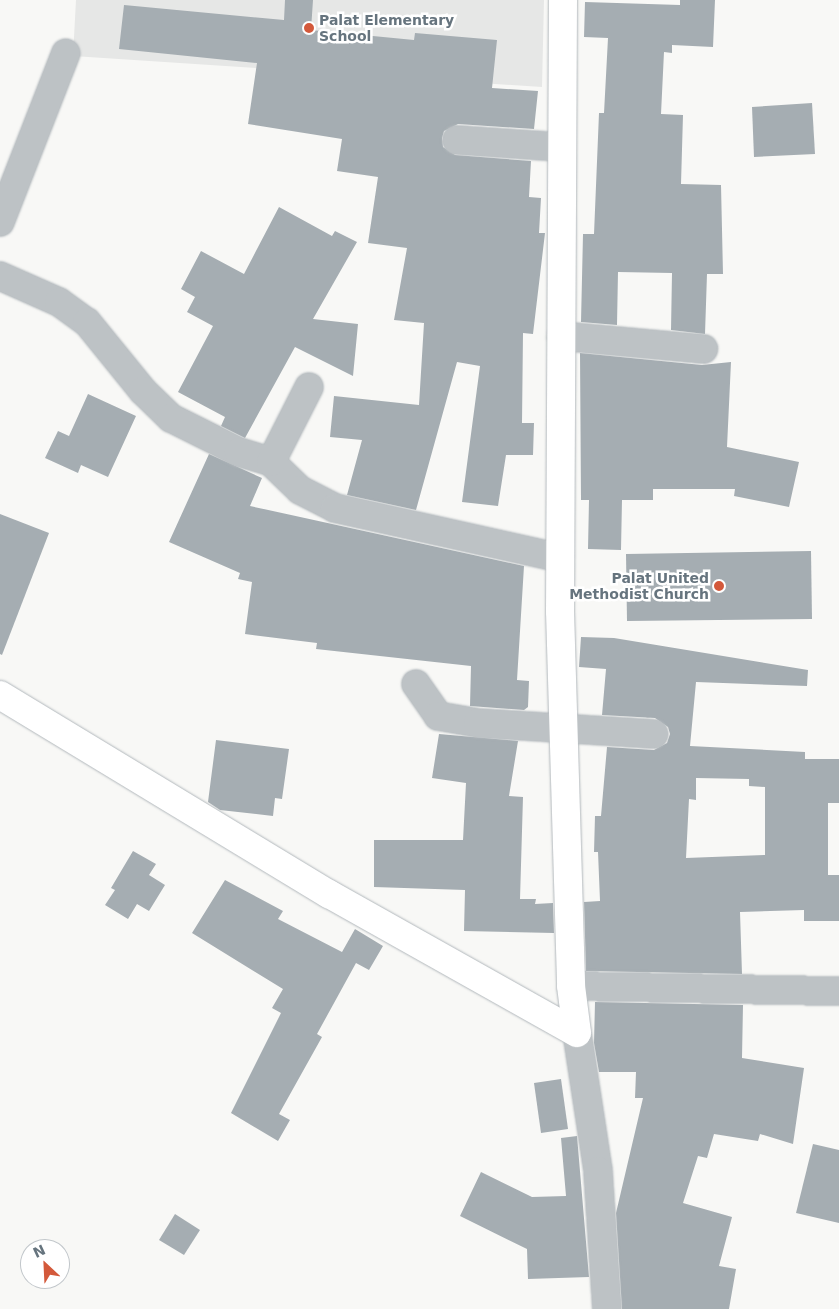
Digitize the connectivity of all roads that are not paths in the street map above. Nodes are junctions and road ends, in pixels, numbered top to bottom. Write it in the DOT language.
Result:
graph roads {
  1 [pos="563,0"];
  2 [pos="66,52"];
  3 [pos="457,140"];
  4 [pos="561,146"];
  5 [pos="0,222"];
  6 [pos="0,276"];
  7 [pos="561,336"];
  8 [pos="703,349"];
  9 [pos="309,387"];
  10 [pos="270,462"];
  11 [pos="560,558"];
  12 [pos="416,684"];
  13 [pos="0,695"];
  14 [pos="562,729"];
  15 [pos="654,734"];
  16 [pos="571,986"];
  17 [pos="839,991"];
  18 [pos="577,1033"];
  19 [pos="607,1309"];
  1 -- 4 [label="street"];
  2 -- 5 [label="street"];
  3 -- 4 [label="street"];
  4 -- 7 [label="street"];
  6 -- 10 [label="street"];
  7 -- 8 [label="street"];
  7 -- 11 [label="street"];
  9 -- 10 [label="street"];
  10 -- 11 [label="street"];
  11 -- 14 [label="street"];
  12 -- 14 [label="street"];
  13 -- 18 [label="street"];
  14 -- 15 [label="street"];
  14 -- 16 [label="street"];
  16 -- 17 [label="street"];
  16 -- 18 [label="street"];
  18 -- 19 [label="street"];
}
